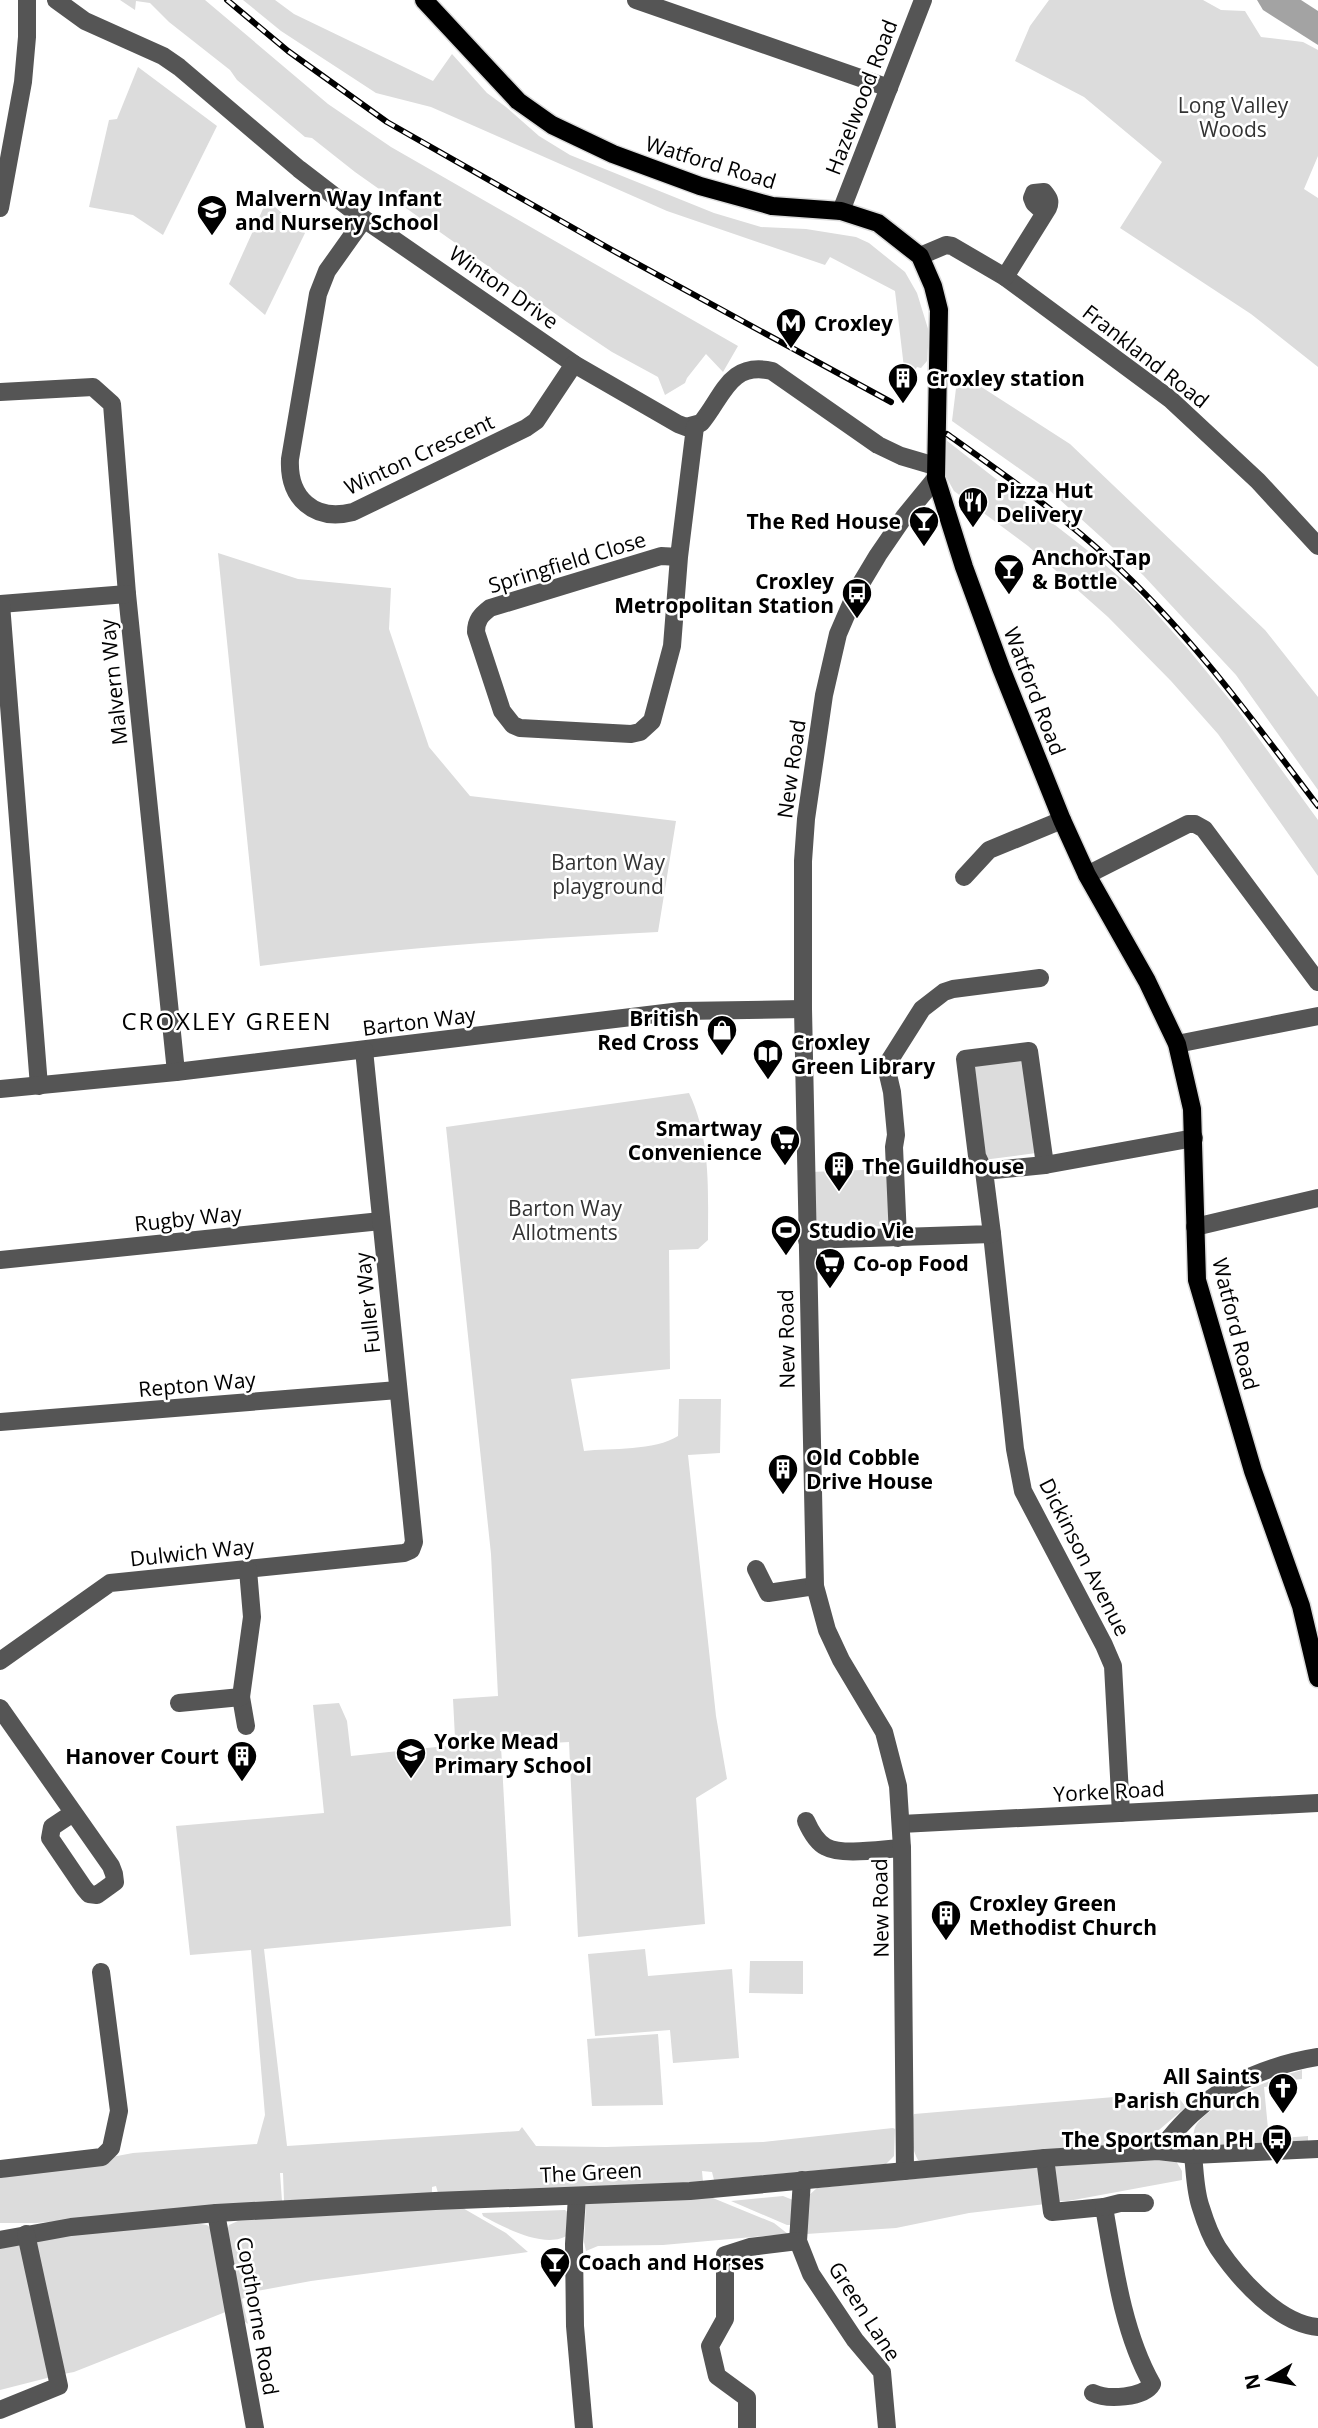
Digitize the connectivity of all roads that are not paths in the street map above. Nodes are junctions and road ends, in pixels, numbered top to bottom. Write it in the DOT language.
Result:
graph roads {
  1 [pos="27,0"];
  2 [pos="56,0"];
  3 [pos="425,0"];
  4 [pos="636,0"];
  5 [pos="923,0"];
  6 [pos="889,88"];
  7 [pos="0,208"];
  8 [pos="841,211"];
  9 [pos="1045,213"];
  10 [pos="364,219"];
  11 [pos="920,256"];
  12 [pos="1005,277"];
  13 [pos="574,364"];
  14 [pos="0,392"];
  15 [pos="695,427"];
  16 [pos="936,472"];
  17 [pos="1318,546"];
  18 [pos="679,557"];
  19 [pos="127,594"];
  20 [pos="0,604"];
  21 [pos="1062,820"];
  22 [pos="1087,875"];
  23 [pos="964,877"];
  24 [pos="1040,978"];
  25 [pos="1318,982"];
  26 [pos="803,1009"];
  27 [pos="1318,1016"];
  28 [pos="1177,1044"];
  29 [pos="364,1050"];
  30 [pos="176,1072"];
  31 [pos="39,1086"];
  32 [pos="0,1089"];
  33 [pos="1194,1138"];
  34 [pos="1045,1165"];
  35 [pos="984,1171"];
  36 [pos="1318,1198"];
  37 [pos="381,1221"];
  38 [pos="1195,1227"];
  39 [pos="992,1234"];
  40 [pos="898,1238"];
  41 [pos="807,1240"];
  42 [pos="0,1260"];
  43 [pos="398,1390"];
  44 [pos="0,1422"];
  45 [pos="411,1550"];
  46 [pos="756,1569"];
  47 [pos="248,1570"];
  48 [pos="815,1586"];
  49 [pos="0,1661"];
  50 [pos="1318,1678"];
  51 [pos="241,1697"];
  52 [pos="179,1703"];
  53 [pos="0,1708"];
  54 [pos="246,1726"];
  55 [pos="1318,1803"];
  56 [pos="74,1813"];
  57 [pos="1121,1813"];
  58 [pos="806,1821"];
  59 [pos="901,1824"];
  60 [pos="902,1848"];
  61 [pos="101,1972"];
  62 [pos="1318,2057"];
  63 [pos="1318,2149"];
  64 [pos="1158,2151"];
  65 [pos="1193,2155"];
  66 [pos="1045,2158"];
  67 [pos="0,2169"];
  68 [pos="905,2171"];
  69 [pos="802,2180"];
  70 [pos="577,2196"];
  71 [pos="1145,2203"];
  72 [pos="1104,2207"];
  73 [pos="216,2213"];
  74 [pos="0,2230"];
  75 [pos="26,2234"];
  76 [pos="0,2240"];
  77 [pos="798,2241"];
  78 [pos="1318,2327"];
  79 [pos="1093,2393"];
  80 [pos="0,2410"];
  81 [pos="255,2428"];
  82 [pos="584,2428"];
  83 [pos="747,2428"];
  84 [pos="887,2428"];
  1 -- 7 [label="street"];
  2 -- 10 [label="street, Winton Drive"];
  3 -- 8 [label="main road, Watford Road"];
  4 -- 6 [label="street"];
  5 -- 6 [label="street, Hazelwood Road"];
  6 -- 8 [label="street, Hazelwood Road"];
  8 -- 11 [label="main road, Watford Road"];
  9 -- 12 [label="street"];
  10 -- 13 [label="street, Winton Drive"];
  10 -- 13 [label="street, Winton Crescent"];
  11 -- 12 [label="street, Frankland Road"];
  11 -- 16 [label="main road, Watford Road"];
  12 -- 17 [label="street, Frankland Road"];
  13 -- 15 [label="street, Winton Drive"];
  14 -- 19 [label="street, Malvern Way"];
  15 -- 16 [label="street"];
  15 -- 18 [label="street, Springfield Close"];
  16 -- 21 [label="main road, Watford Road"];
  16 -- 26 [label="street, New Road"];
  18 -- 18 [label="street, Springfield Close"];
  19 -- 20 [label="street"];
  19 -- 30 [label="street, Malvern Way"];
  20 -- 31 [label="street"];
  21 -- 22 [label="main road, Watford Road"];
  21 -- 23 [label="street"];
  22 -- 25 [label="street"];
  22 -- 28 [label="main road, Watford Road"];
  24 -- 40 [label="street"];
  26 -- 29 [label="street, Barton Way"];
  26 -- 41 [label="street, New Road"];
  27 -- 28 [label="street"];
  28 -- 33 [label="main road, Watford Road"];
  29 -- 30 [label="street, Barton Way"];
  29 -- 37 [label="street, Fuller Way"];
  30 -- 31 [label="street, Barton Way"];
  31 -- 32 [label="street, Barton Way"];
  33 -- 34 [label="street"];
  33 -- 38 [label="main road, Watford Road"];
  34 -- 35 [label="street"];
  34 -- 35 [label="street, Dickinson Avenue"];
  35 -- 39 [label="street, Dickinson Avenue"];
  36 -- 38 [label="street"];
  37 -- 42 [label="street, Rugby Way"];
  37 -- 43 [label="street, Fuller Way"];
  38 -- 50 [label="main road, Watford Road"];
  39 -- 40 [label="street"];
  39 -- 57 [label="street, Dickinson Avenue"];
  40 -- 41 [label="street"];
  41 -- 48 [label="street, New Road"];
  43 -- 44 [label="street, Repton Way"];
  43 -- 45 [label="street, Fuller Way"];
  45 -- 47 [label="street, Dulwich Way"];
  46 -- 48 [label="street"];
  47 -- 49 [label="street, Dulwich Way"];
  47 -- 51 [label="street"];
  48 -- 59 [label="street, New Road"];
  51 -- 52 [label="street"];
  51 -- 54 [label="street"];
  53 -- 56 [label="street"];
  55 -- 57 [label="street, Yorke Road"];
  57 -- 59 [label="street, Yorke Road"];
  58 -- 60 [label="street"];
  59 -- 60 [label="street, New Road"];
  60 -- 68 [label="street, New Road"];
  61 -- 67 [label="street"];
  62 -- 64 [label="street"];
  63 -- 65 [label="street, The Green"];
  64 -- 65 [label="street, The Green"];
  64 -- 66 [label="street, The Green"];
  65 -- 78 [label="street"];
  66 -- 68 [label="street, The Green"];
  66 -- 72 [label="street"];
  68 -- 69 [label="street, The Green"];
  69 -- 70 [label="street, The Green"];
  69 -- 77 [label="street, Green Lane"];
  70 -- 73 [label="street, The Green"];
  70 -- 82 [label="street"];
  71 -- 72 [label="street"];
  72 -- 79 [label="street"];
  73 -- 75 [label="street, The Green"];
  73 -- 81 [label="street, Copthorne Road"];
  74 -- 75 [label="street, The Green"];
  75 -- 76 [label="street, The Green"];
  75 -- 80 [label="street"];
  77 -- 83 [label="street"];
  77 -- 84 [label="street, Green Lane"];
}
